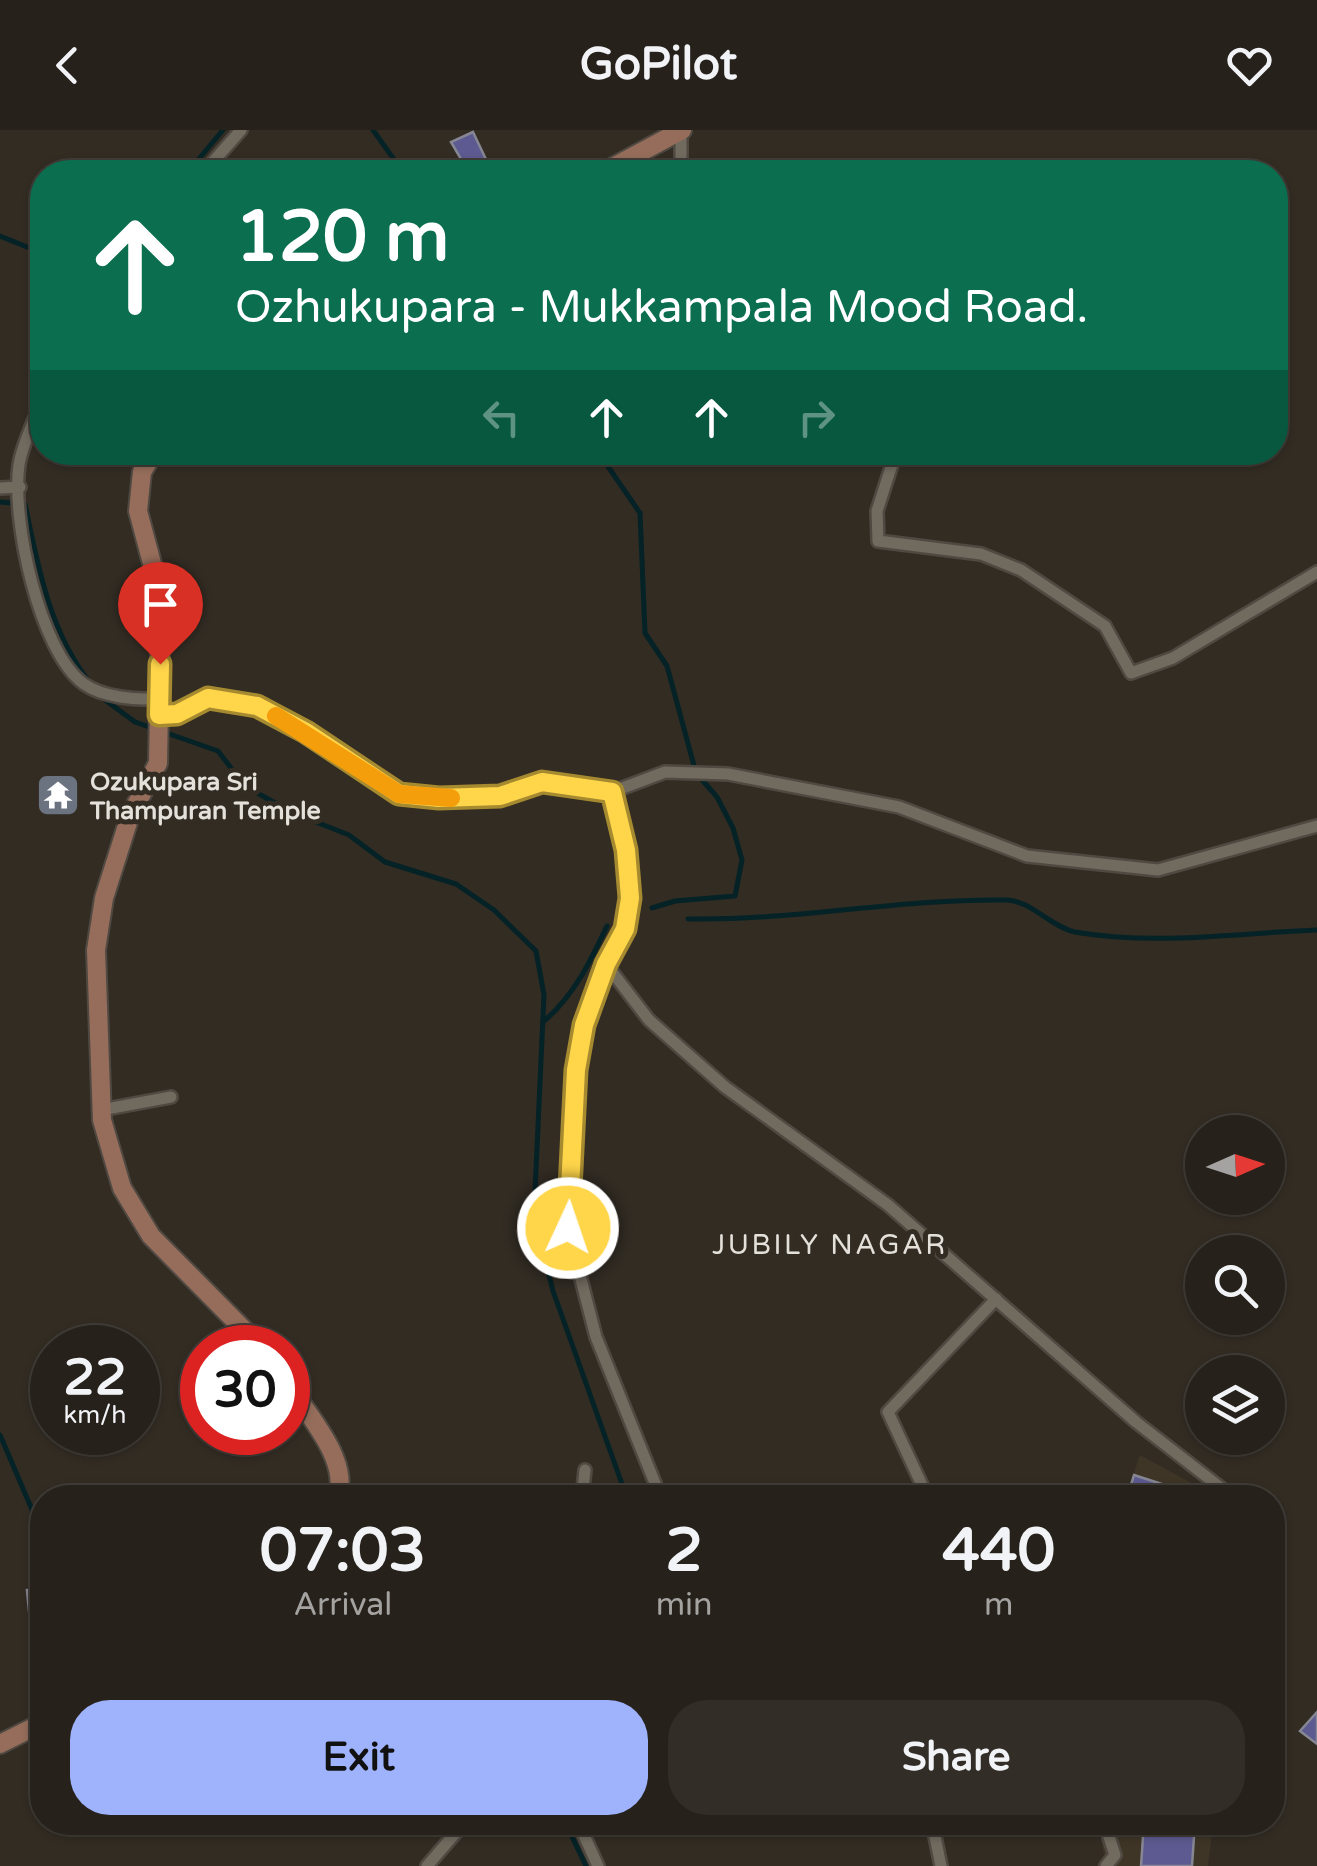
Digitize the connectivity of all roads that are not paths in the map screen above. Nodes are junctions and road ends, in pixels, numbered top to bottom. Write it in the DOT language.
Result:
graph roads {
  1 [pos="241,130"];
  2 [pos="682,131"];
  3 [pos="215,160"];
  4 [pos="627,160"];
  5 [pos="682,160"];
  6 [pos="30,434"];
  7 [pos="146,465"];
  8 [pos="892,465"];
  9 [pos="20,487"];
  10 [pos="0,488"];
  11 [pos="1317,572"];
  12 [pos="159,712"];
  13 [pos="612,792"];
  14 [pos="1317,826"];
  15 [pos="606,964"];
  16 [pos="171,1097"];
  17 [pos="101,1110"];
  18 [pos="996,1298"];
  19 [pos="239,1325"];
  20 [pos="310,1420"];
  21 [pos="586,1470"];
  22 [pos="342,1485"];
  23 [pos="584,1485"];
  24 [pos="656,1485"];
  25 [pos="922,1485"];
  26 [pos="1217,1485"];
  27 [pos="30,1728"];
  28 [pos="0,1744"];
  29 [pos="453,1835"];
  30 [pos="584,1835"];
  31 [pos="935,1835"];
  32 [pos="1108,1835"];
  33 [pos="426,1866"];
  34 [pos="598,1866"];
  35 [pos="941,1866"];
  36 [pos="1106,1866"];
  1 -- 3 [label="street"];
  2 -- 4 [label="main road"];
  2 -- 5 [label="street"];
  6 -- 9 [label="street"];
  7 -- 12 [label="main road"];
  8 -- 11 [label="street"];
  9 -- 10 [label="street"];
  9 -- 12 [label="street"];
  12 -- 13 [label="street"];
  12 -- 17 [label="main road"];
  13 -- 14 [label="street"];
  13 -- 15 [label="street"];
  15 -- 18 [label="street"];
  15 -- 24 [label="street"];
  16 -- 17 [label="street"];
  17 -- 19 [label="main road"];
  18 -- 25 [label="street"];
  18 -- 26 [label="street"];
  20 -- 22 [label="main road"];
  21 -- 23 [label="street"];
  27 -- 28 [label="main road"];
  29 -- 33 [label="street"];
  30 -- 34 [label="street"];
  31 -- 35 [label="street"];
  32 -- 36 [label="street"];
}
